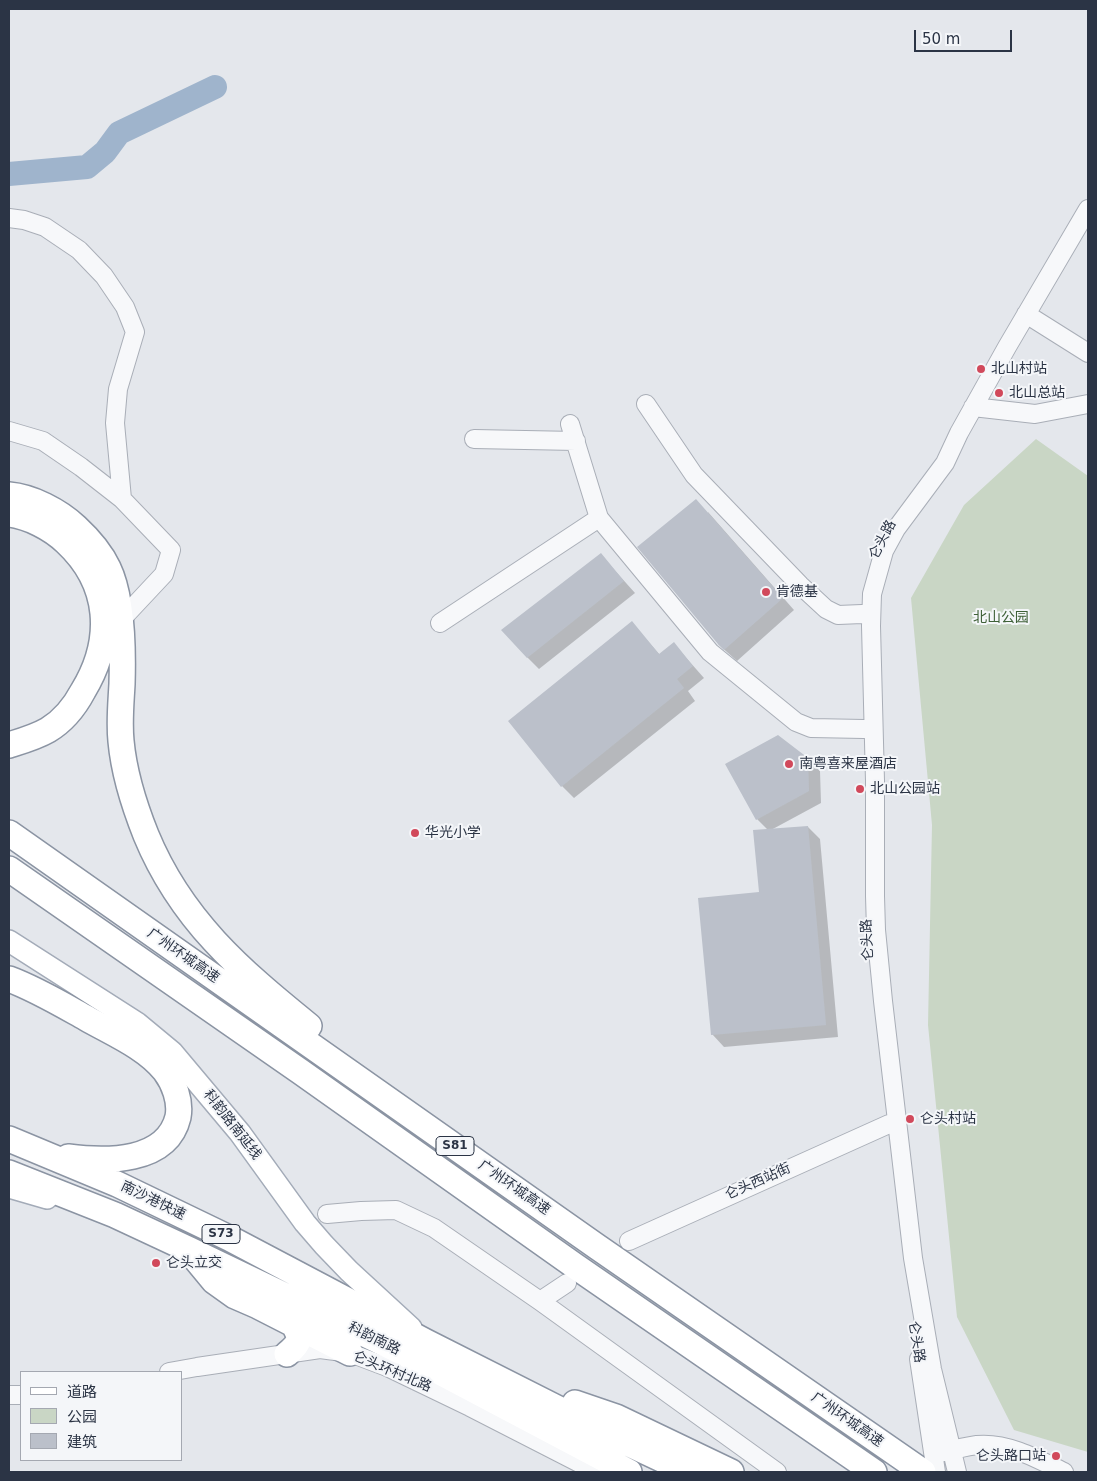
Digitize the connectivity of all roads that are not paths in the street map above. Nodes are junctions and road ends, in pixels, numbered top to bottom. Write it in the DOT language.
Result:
graph roads {
  1 [pos="1088,209"];
  2 [pos="9,218"];
  3 [pos="1026,314"];
  4 [pos="1088,353"];
  5 [pos="646,404"];
  6 [pos="1088,404"];
  7 [pos="973,408"];
  8 [pos="570,424"];
  9 [pos="9,431"];
  10 [pos="959,433"];
  11 [pos="474,439"];
  12 [pos="576,441"];
  13 [pos="122,499"];
  14 [pos="11,500"];
  15 [pos="599,518"];
  16 [pos="862,614"];
  17 [pos="120,621"];
  18 [pos="440,623"];
  19 [pos="864,729"];
  20 [pos="9,745"];
  21 [pos="9,833"];
  22 [pos="9,869"];
  23 [pos="9,883"];
  24 [pos="9,941"];
  25 [pos="9,978"];
  26 [pos="301,1072"];
  27 [pos="889,1124"];
  28 [pos="10,1138"];
  29 [pos="450,1142"];
  30 [pos="46,1154"];
  31 [pos="9,1173"];
  32 [pos="9,1187"];
  33 [pos="326,1214"];
  34 [pos="115,1215"];
  35 [pos="629,1241"];
  36 [pos="190,1250"];
  37 [pos="567,1283"];
  38 [pos="540,1301"];
  39 [pos="293,1324"];
  40 [pos="426,1342"];
  41 [pos="350,1353"];
  42 [pos="287,1354"];
  43 [pos="175,1371"];
  44 [pos="526,1392"];
  45 [pos="936,1459"];
  46 [pos="600,1466"];
  47 [pos="629,1472"];
  48 [pos="689,1472"];
  49 [pos="730,1472"];
  50 [pos="777,1472"];
  51 [pos="874,1472"];
  52 [pos="936,1472"];
  53 [pos="957,1472"];
  54 [pos="1064,1472"];
  1 -- 3 [label="street, 仑头路"];
  2 -- 13 [label="street"];
  3 -- 4 [label="street"];
  3 -- 7 [label="street, 仑头路"];
  5 -- 16 [label="street"];
  6 -- 7 [label="street"];
  7 -- 10 [label="street, 仑头路"];
  8 -- 12 [label="street"];
  9 -- 13 [label="street"];
  10 -- 16 [label="street, 仑头路"];
  10 -- 45 [label="street, 仑头路"];
  11 -- 12 [label="street"];
  12 -- 15 [label="street"];
  13 -- 17 [label="street"];
  14 -- 17 [label="highway"];
  14 -- 20 [label="highway"];
  15 -- 18 [label="street"];
  15 -- 19 [label="street"];
  16 -- 19 [label="street, 仑头路"];
  17 -- 29 [label="highway"];
  19 -- 27 [label="street, 仑头路"];
  21 -- 29 [label="highway, 广州环城高速 / S81"];
  22 -- 26 [label="highway, 广州环城高速 / S81"];
  23 -- 26 [label="highway"];
  24 -- 40 [label="main road, 科韵路南延线"];
  25 -- 30 [label="highway"];
  26 -- 51 [label="highway, 广州环城高速 / S81"];
  27 -- 35 [label="street, 仑头西站街"];
  27 -- 45 [label="street, 仑头路"];
  28 -- 30 [label="highway, 南沙港快速 / S73"];
  29 -- 45 [label="highway, 广州环城高速 / S81"];
  30 -- 40 [label="highway, 南沙港快速 / S73"];
  31 -- 34 [label="highway, 南沙港快速"];
  32 -- 34 [label="main road"];
  33 -- 38 [label="street"];
  34 -- 36 [label="highway, 科韵南路"];
  36 -- 39 [label="highway"];
  36 -- 46 [label="highway, 科韵南路"];
  37 -- 38 [label="street"];
  38 -- 50 [label="street"];
  39 -- 41 [label="highway"];
  39 -- 42 [label="highway"];
  40 -- 44 [label="highway"];
  41 -- 42 [label="street, 仑头环村北路"];
  41 -- 46 [label="street, 仑头环村北路"];
  42 -- 43 [label="street, 仑头环村北路"];
  44 -- 48 [label="highway"];
  44 -- 49 [label="highway"];
  45 -- 52 [label="street, 仑头路"];
  45 -- 53 [label="street, 仑头路"];
  45 -- 54 [label="street"];
  46 -- 47 [label="highway, 科韵南路"];
}
